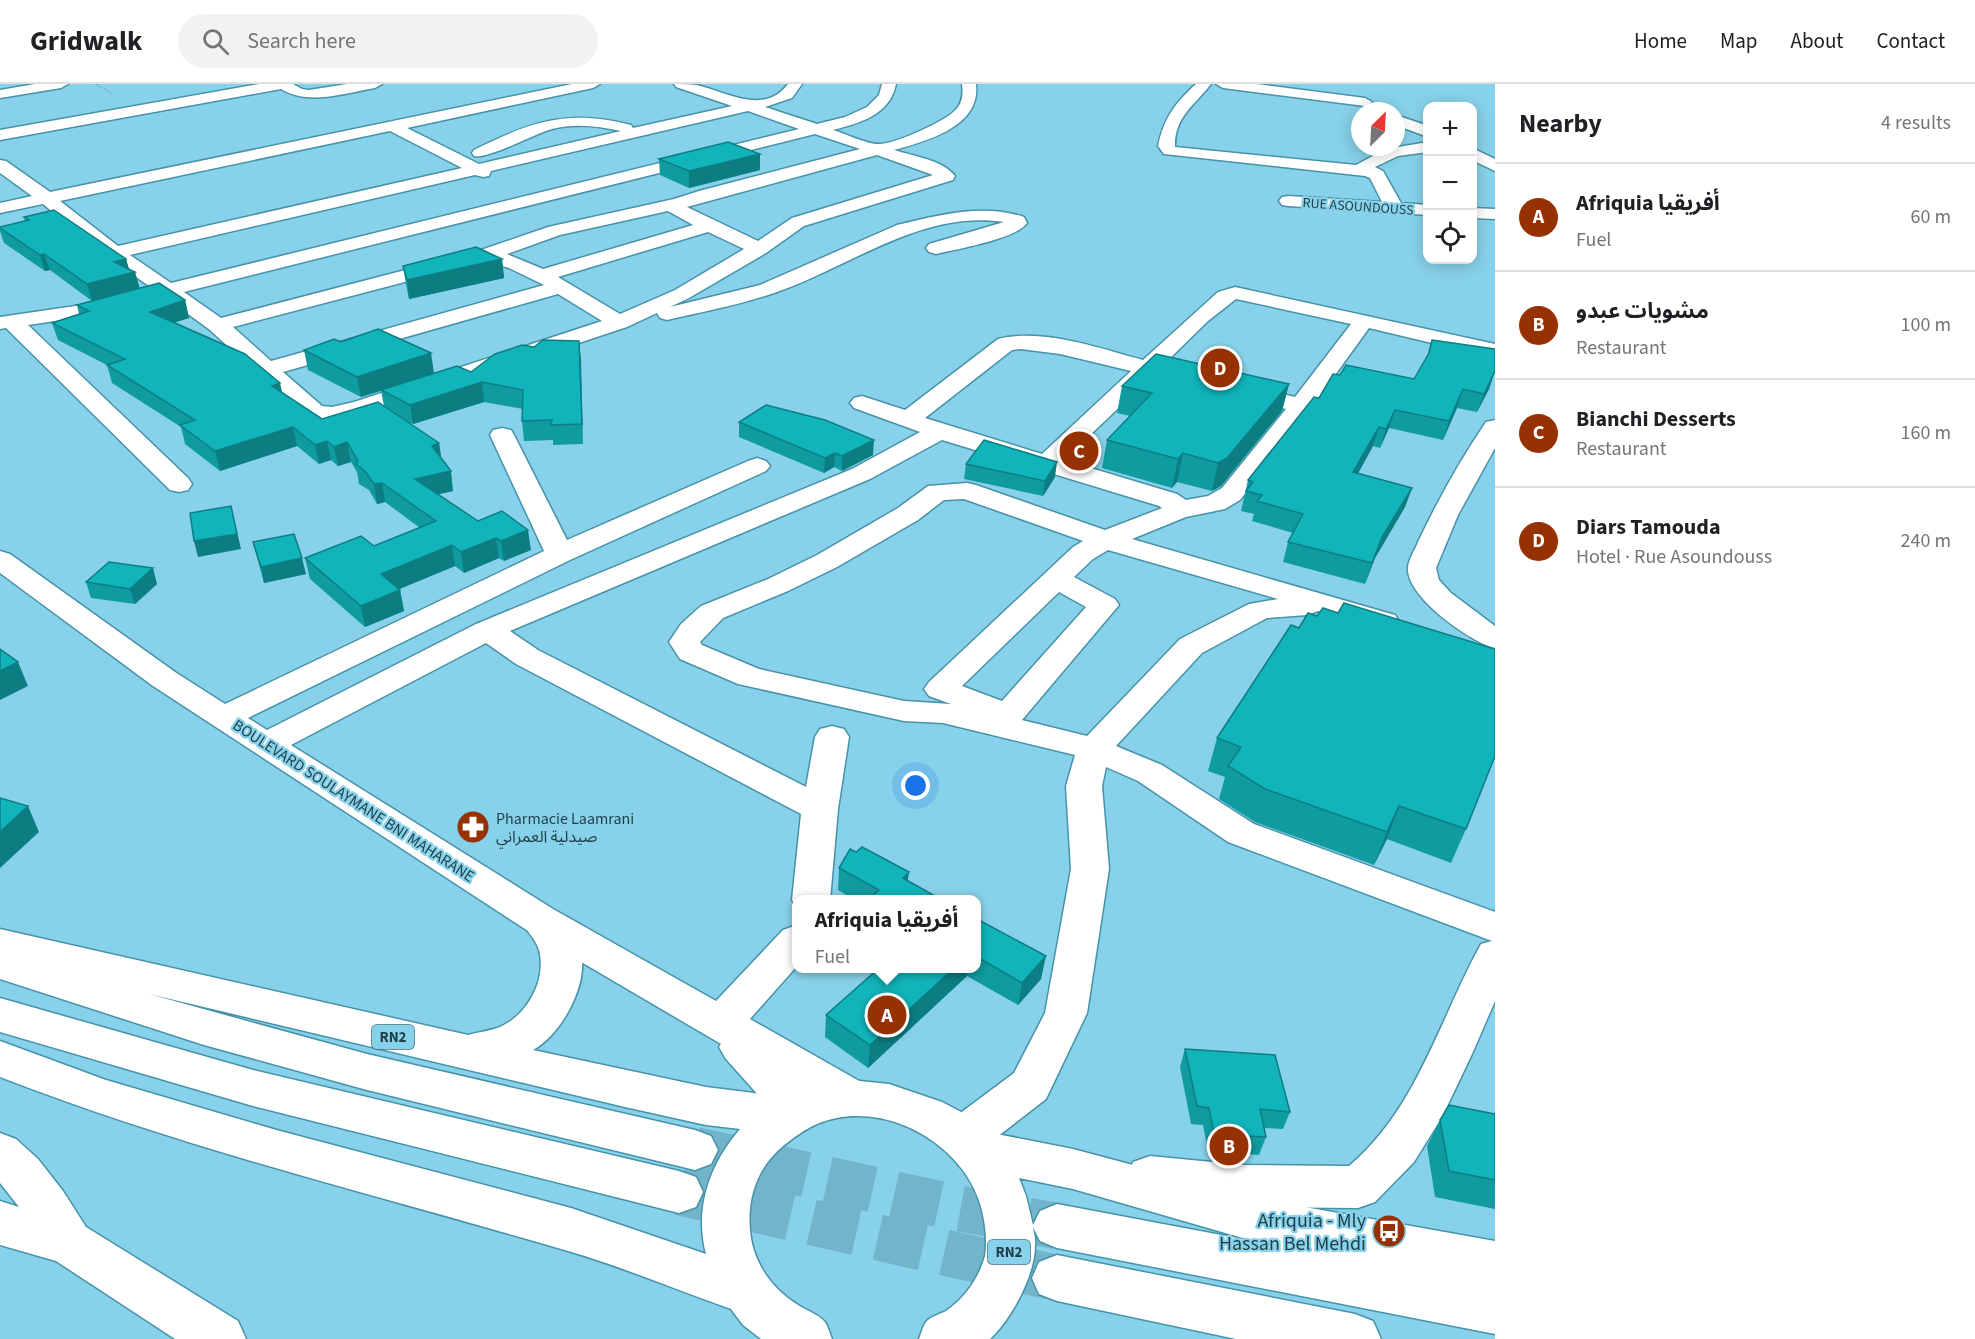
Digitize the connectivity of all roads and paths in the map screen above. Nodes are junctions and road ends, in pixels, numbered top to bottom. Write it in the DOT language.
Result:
graph roads {
  1 [pos="37,84"];
  2 [pos="61,84"];
  3 [pos="283,84"];
  4 [pos="375,84"];
  5 [pos="592,84"];
  6 [pos="681,84"];
  7 [pos="795,84"];
  8 [pos="873,84"];
  9 [pos="889,84"];
  10 [pos="969,84"];
  11 [pos="1204,84"];
  12 [pos="1223,84"];
  13 [pos="1359,86"];
  14 [pos="0,92"];
  15 [pos="1365,102"];
  16 [pos="748,107"];
  17 [pos="1405,123"];
  18 [pos="392,126"];
  19 [pos="809,127"];
  20 [pos="1423,130"];
  21 [pos="639,132"];
  22 [pos="0,135"];
  23 [pos="1477,147"];
  24 [pos="1423,148"];
  25 [pos="1495,148"];
  26 [pos="876,150"];
  27 [pos="1477,155"];
  28 [pos="0,165"];
  29 [pos="469,165"];
  30 [pos="1495,166"];
  31 [pos="1360,170"];
  32 [pos="525,189"];
  33 [pos="46,198"];
  34 [pos="1288,201"];
  35 [pos="677,204"];
  36 [pos="0,208"];
  37 [pos="1395,209"];
  38 [pos="1423,210"];
  39 [pos="1477,213"];
  40 [pos="1495,214"];
  41 [pos="709,226"];
  42 [pos="936,248"];
  43 [pos="759,249"];
  44 [pos="114,254"];
  45 [pos="486,255"];
  46 [pos="540,276"];
  47 [pos="162,286"];
  48 [pos="560,287"];
  49 [pos="7,315"];
  50 [pos="624,320"];
  51 [pos="1364,321"];
  52 [pos="218,325"];
  53 [pos="1495,351"];
  54 [pos="1146,368"];
  55 [pos="268,369"];
  56 [pos="1180,376"];
  57 [pos="1224,387"];
  58 [pos="862,403"];
  59 [pos="1301,406"];
  60 [pos="908,420"];
  61 [pos="1495,427"];
  62 [pos="940,431"];
  63 [pos="502,435"];
  64 [pos="1047,463"];
  65 [pos="757,466"];
  66 [pos="179,484"];
  67 [pos="1178,510"];
  68 [pos="1106,540"];
  69 [pos="560,554"];
  70 [pos="0,560"];
  71 [pos="1056,579"];
  72 [pos="1327,604"];
  73 [pos="1405,627"];
  74 [pos="1455,627"];
  75 [pos="487,630"];
  76 [pos="1495,639"];
  77 [pos="1495,653"];
  78 [pos="224,717"];
  79 [pos="832,737"];
  80 [pos="266,744"];
  81 [pos="1094,748"];
  82 [pos="820,809"];
  83 [pos="811,895"];
  84 [pos="539,919"];
  85 [pos="1495,927"];
  86 [pos="0,944"];
  87 [pos="792,945"];
  88 [pos="1495,955"];
  89 [pos="0,964"];
  90 [pos="0,1015"];
  91 [pos="720,1024"];
  92 [pos="464,1053"];
  93 [pos="0,1059"];
  94 [pos="852,1099"];
  95 [pos="794,1114"];
  96 [pos="969,1143"];
  97 [pos="695,1150"];
  98 [pos="0,1153"];
  99 [pos="1073,1169"];
  100 [pos="679,1192"];
  101 [pos="0,1223"];
  102 [pos="1058,1227"];
  103 [pos="69,1243"];
  104 [pos="1495,1264"];
  105 [pos="1057,1278"];
  106 [pos="1495,1310"];
  107 [pos="758,1313"];
  108 [pos="220,1339"];
  109 [pos="806,1339"];
  110 [pos="945,1339"];
  111 [pos="1355,1339"];
  1 -- 14 [label="main road"];
  2 -- 14 [label="main road"];
  3 -- 4 [label="main road"];
  3 -- 22 [label="main road"];
  5 -- 18 [label="main road"];
  6 -- 16 [label="main road"];
  7 -- 16 [label="main road"];
  8 -- 19 [label="main road"];
  9 -- 19 [label="main road"];
  10 -- 26 [label="main road"];
  11 -- 31 [label="main road"];
  12 -- 15 [label="main road"];
  13 -- 15 [label="main road"];
  16 -- 19 [label="main road"];
  16 -- 21 [label="main road"];
  17 -- 20 [label="main road"];
  18 -- 29 [label="main road"];
  18 -- 33 [label="main road"];
  19 -- 26 [label="main road"];
  19 -- 32 [label="main road"];
  21 -- 29 [label="main road"];
  21 -- 29 [label="main road"];
  23 -- 25 [label="main road"];
  24 -- 31 [label="main road"];
  26 -- 35 [label="main road"];
  26 -- 43 [label="main road"];
  27 -- 30 [label="main road"];
  28 -- 33 [label="main road"];
  29 -- 32 [label="main road"];
  29 -- 44 [label="main road"];
  31 -- 37 [label="main road"];
  32 -- 47 [label="main road"];
  33 -- 36 [label="main road"];
  33 -- 44 [label="main road"];
  34 -- 37 [label="main road, RUE ASOUNDOUSS"];
  35 -- 41 [label="main road"];
  35 -- 45 [label="main road"];
  37 -- 38 [label="main road, RUE ASOUNDOUSS"];
  39 -- 40 [label="main road"];
  41 -- 43 [label="main road"];
  41 -- 46 [label="main road"];
  42 -- 50 [label="main road"];
  43 -- 50 [label="main road"];
  44 -- 47 [label="main road"];
  45 -- 46 [label="main road"];
  45 -- 52 [label="main road"];
  46 -- 48 [label="main road"];
  47 -- 49 [label="main road"];
  47 -- 52 [label="main road"];
  48 -- 50 [label="main road"];
  48 -- 55 [label="main road"];
  49 -- 66 [label="main road"];
  50 -- 55 [label="main road"];
  51 -- 53 [label="main road"];
  51 -- 54 [label="main road"];
  51 -- 59 [label="main road"];
  52 -- 55 [label="main road"];
  54 -- 56 [label="main road"];
  54 -- 60 [label="main road"];
  54 -- 64 [label="main road"];
  57 -- 59 [label="main road"];
  58 -- 60 [label="main road"];
  59 -- 67 [label="main road"];
  60 -- 62 [label="main road"];
  61 -- 74 [label="main road"];
  62 -- 64 [label="main road"];
  62 -- 75 [label="main road"];
  63 -- 69 [label="main road"];
  64 -- 67 [label="main road"];
  65 -- 69 [label="main road"];
  67 -- 68 [label="main road"];
  68 -- 71 [label="main road"];
  68 -- 72 [label="main road"];
  68 -- 81 [label="main road"];
  69 -- 78 [label="main road"];
  70 -- 78 [label="main road, BOULEVARD SOULAYMANE BNI MAHARANE"];
  71 -- 71 [label="main road"];
  72 -- 73 [label="main road"];
  72 -- 81 [label="main road"];
  74 -- 76 [label="main road"];
  74 -- 77 [label="main road"];
  75 -- 80 [label="main road"];
  75 -- 82 [label="main road"];
  78 -- 80 [label="main road, BOULEVARD SOULAYMANE BNI MAHARANE"];
  79 -- 82 [label="main road"];
  80 -- 84 [label="main road, BOULEVARD SOULAYMANE BNI MAHARANE"];
  81 -- 85 [label="main road"];
  81 -- 96 [label="main road"];
  82 -- 83 [label="main road"];
  84 -- 91 [label="main road, BOULEVARD SOULAYMANE BNI MAHARANE"];
  84 -- 92 [label="main road"];
  86 -- 92 [label="main road, RN2"];
  87 -- 91 [label="main road"];
  88 -- 99 [label="main road"];
  89 -- 97 [label="main road"];
  90 -- 100 [label="main road"];
  91 -- 94 [label="main road, BOULEVARD SOULAYMANE BNI MAHARANE"];
  91 -- 95 [label="main road, BOULEVARD SOULAYMANE BNI MAHARANE"];
  92 -- 95 [label="main road, RN2"];
  93 -- 107 [label="main road"];
  94 -- 95 [label="main road, RN2"];
  94 -- 96 [label="main road, RN2"];
  95 -- 107 [label="main road, RN2"];
  96 -- 99 [label="main road"];
  96 -- 110 [label="main road, RN2"];
  98 -- 103 [label="main road"];
  99 -- 104 [label="main road"];
  101 -- 103 [label="main road"];
  102 -- 106 [label="main road"];
  103 -- 108 [label="main road"];
  105 -- 111 [label="main road"];
  107 -- 109 [label="main road"];
}
